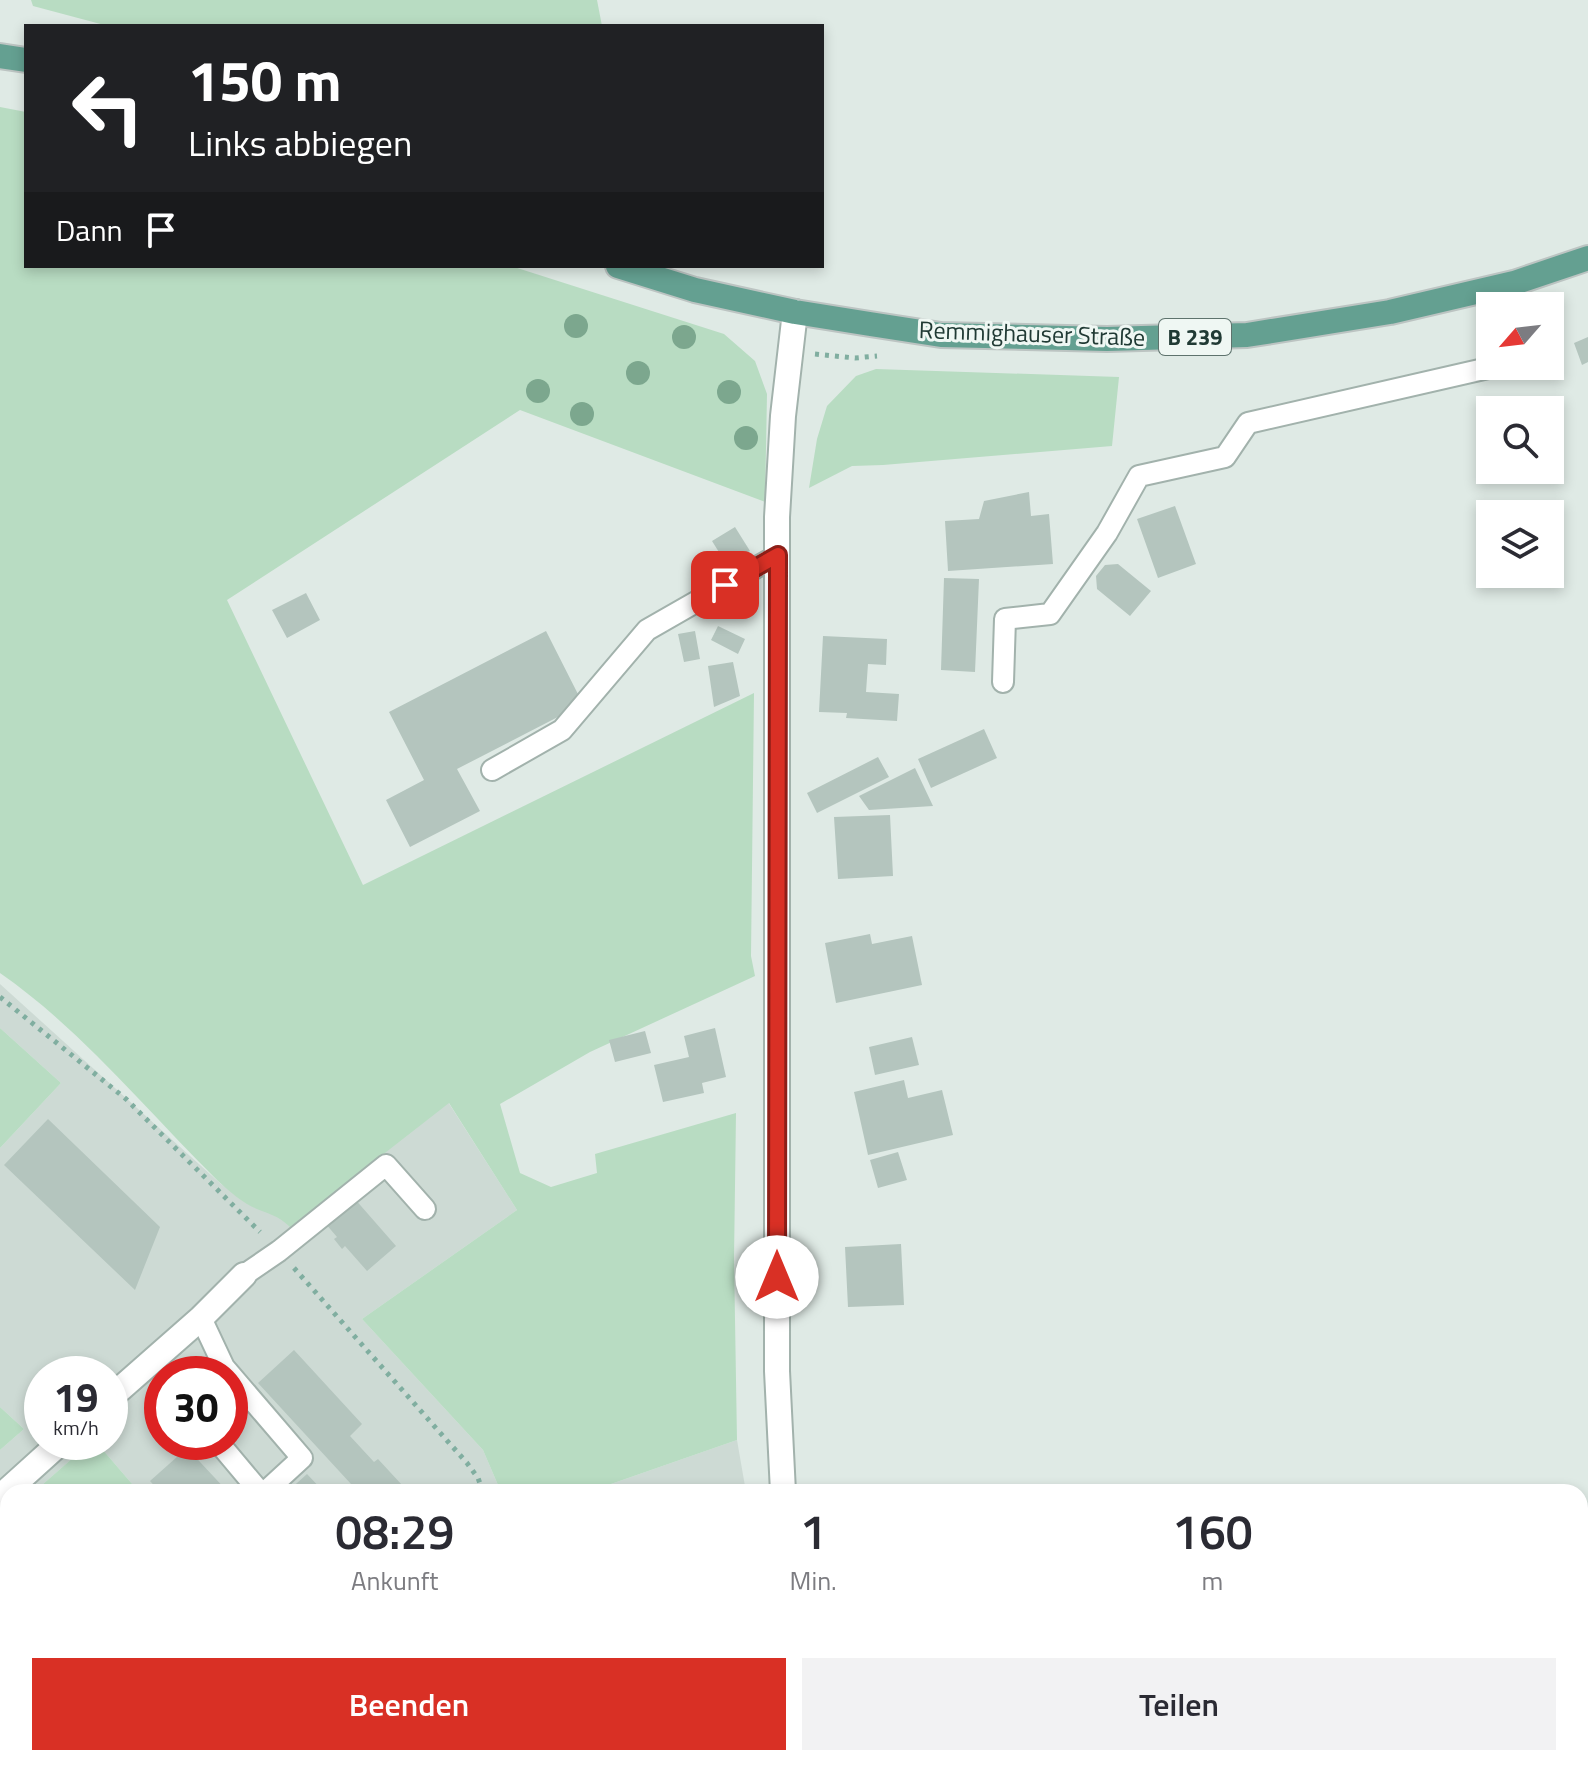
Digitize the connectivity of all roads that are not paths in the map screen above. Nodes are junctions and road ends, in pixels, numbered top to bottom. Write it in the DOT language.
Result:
graph roads {
  1 [pos="0,56"];
  2 [pos="24,60"];
  3 [pos="1588,258"];
  4 [pos="624,268"];
  5 [pos="1518,292"];
  6 [pos="1476,300"];
  7 [pos="795,312"];
  8 [pos="1476,371"];
  9 [pos="778,555"];
  10 [pos="1003,682"];
  11 [pos="492,770"];
  12 [pos="425,1209"];
  13 [pos="244,1275"];
  14 [pos="201,1318"];
  15 [pos="218,1356"];
  16 [pos="128,1382"];
  17 [pos="248,1397"];
  18 [pos="41,1460"];
  19 [pos="234,1460"];
  20 [pos="14,1484"];
  21 [pos="256,1484"];
  22 [pos="272,1484"];
  23 [pos="783,1484"];
  1 -- 2 [label="main road"];
  3 -- 5 [label="main road, Remmighauser Straße / B 239"];
  4 -- 7 [label="main road, Remmighauser Straße / B 239"];
  6 -- 7 [label="main road, Remmighauser Straße / B 239"];
  7 -- 9 [label="street"];
  8 -- 10 [label="lane"];
  9 -- 11 [label="lane"];
  9 -- 23 [label="street"];
  12 -- 13 [label="lane"];
  13 -- 14 [label="street"];
  14 -- 15 [label="lane"];
  14 -- 16 [label="street"];
  17 -- 22 [label="lane"];
  18 -- 20 [label="street"];
  19 -- 21 [label="lane"];
}
